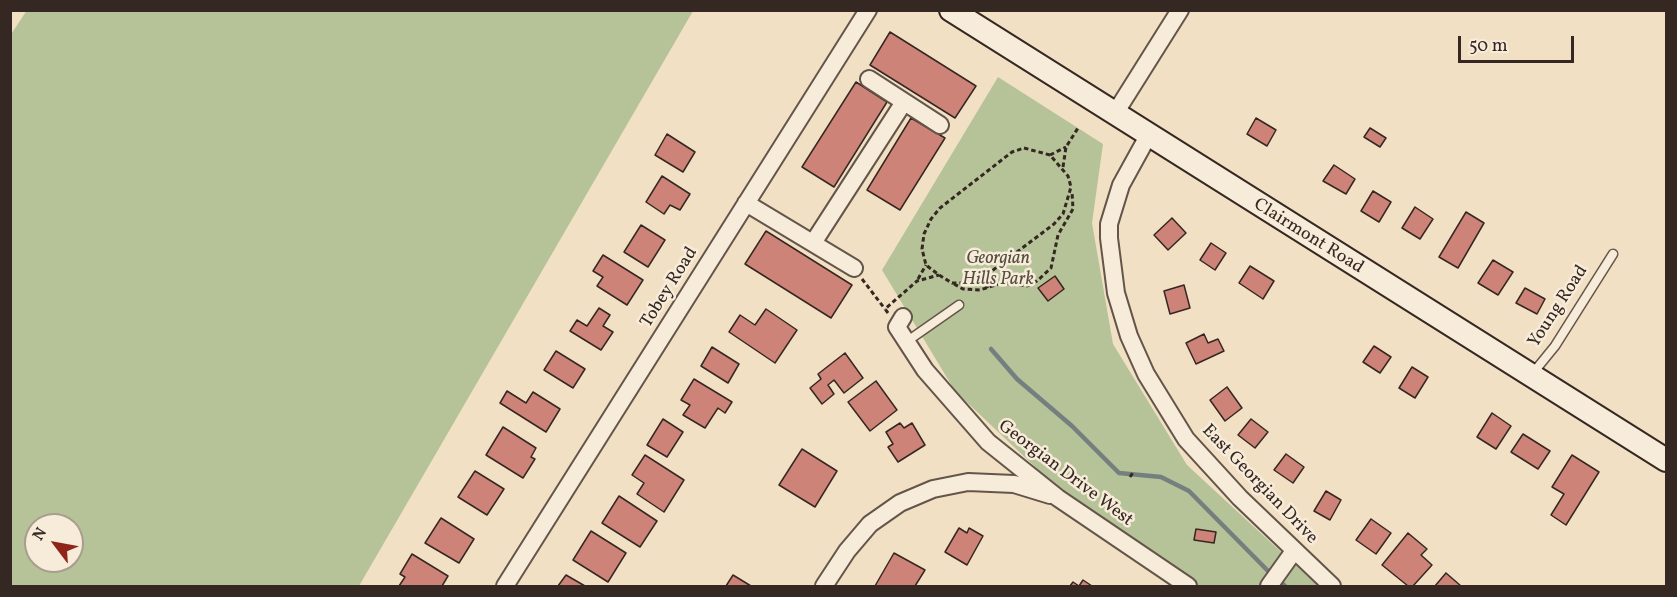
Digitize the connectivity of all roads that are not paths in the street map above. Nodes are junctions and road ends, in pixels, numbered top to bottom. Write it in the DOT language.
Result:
graph roads {
  1 [pos="868,10"];
  2 [pos="951,10"];
  3 [pos="1180,10"];
  4 [pos="869,79"];
  5 [pos="903,102"];
  6 [pos="1114,115"];
  7 [pos="940,125"];
  8 [pos="1148,136"];
  9 [pos="746,203"];
  10 [pos="813,243"];
  11 [pos="1613,254"];
  12 [pos="854,268"];
  13 [pos="959,305"];
  14 [pos="900,322"];
  15 [pos="906,342"];
  16 [pos="1531,376"];
  17 [pos="1666,460"];
  18 [pos="1059,498"];
  19 [pos="1294,551"];
  20 [pos="505,586"];
  21 [pos="824,586"];
  22 [pos="1188,586"];
  23 [pos="1269,586"];
  24 [pos="1332,586"];
  1 -- 9 [label="street, Tobey Road"];
  2 -- 6 [label="main road, Clairmont Road"];
  3 -- 6 [label="street"];
  4 -- 5 [label="street"];
  5 -- 7 [label="street"];
  5 -- 10 [label="street"];
  6 -- 8 [label="main road, Clairmont Road"];
  8 -- 16 [label="main road, Clairmont Road"];
  8 -- 19 [label="street, East Georgian Drive"];
  9 -- 10 [label="street"];
  9 -- 20 [label="street, Tobey Road"];
  10 -- 12 [label="street"];
  11 -- 16 [label="lane, Young Road"];
  13 -- 15 [label="lane"];
  14 -- 15 [label="street, Georgian Drive West"];
  15 -- 18 [label="street, Georgian Drive West"];
  16 -- 17 [label="main road, Clairmont Road"];
  18 -- 21 [label="street"];
  18 -- 22 [label="street, Georgian Drive West"];
  19 -- 23 [label="street"];
  19 -- 24 [label="street, East Georgian Drive"];
}
